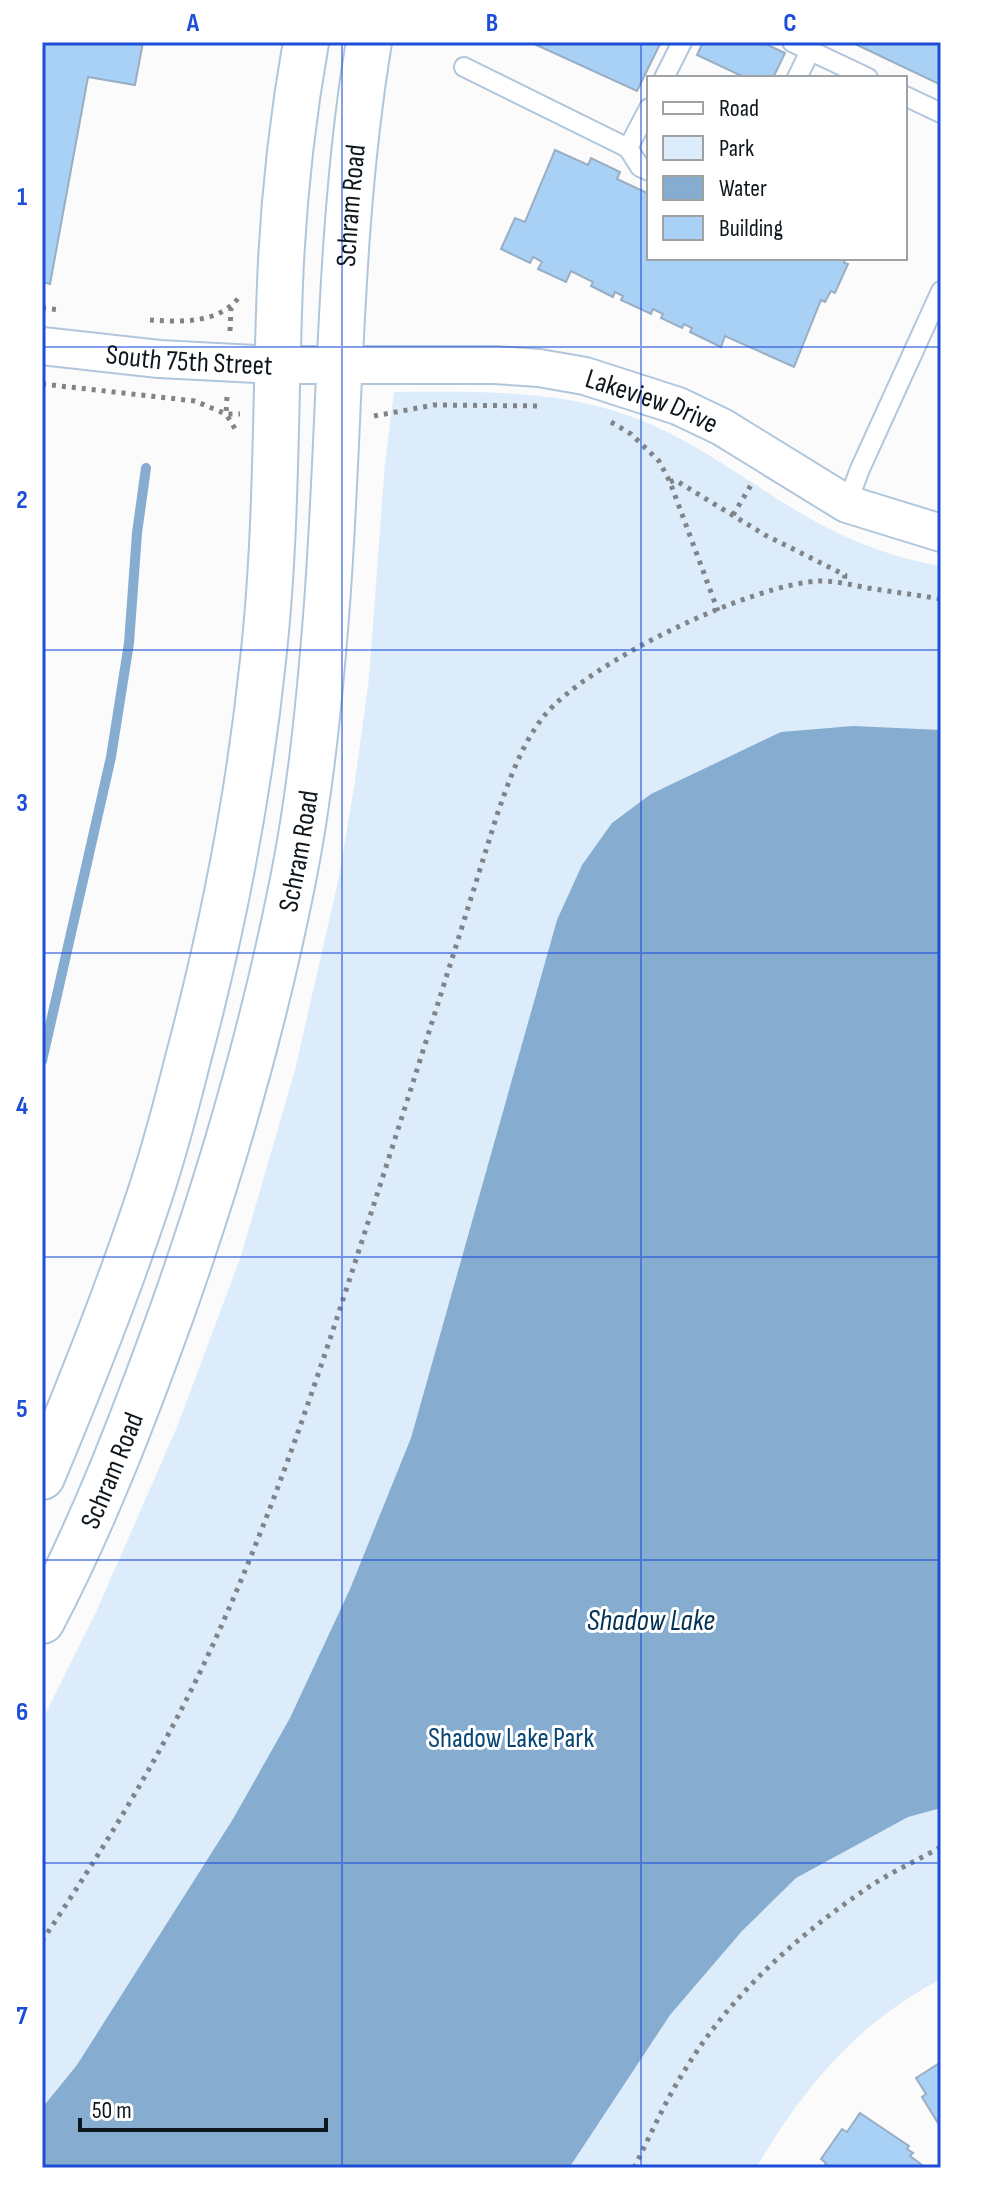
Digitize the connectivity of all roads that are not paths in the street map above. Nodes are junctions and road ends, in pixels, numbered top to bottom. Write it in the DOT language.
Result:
graph roads {
  1 [pos="306,42"];
  2 [pos="369,42"];
  3 [pos="682,42"];
  4 [pos="792,42"];
  5 [pos="810,51"];
  6 [pos="464,67"];
  7 [pos="665,76"];
  8 [pos="798,76"];
  9 [pos="864,76"];
  10 [pos="907,97"];
  11 [pos="647,112"];
  12 [pos="941,113"];
  13 [pos="628,148"];
  14 [pos="647,170"];
  15 [pos="941,291"];
  16 [pos="42,346"];
  17 [pos="277,365"];
  18 [pos="338,365"];
  19 [pos="847,504"];
  20 [pos="941,533"];
  21 [pos="42,1477"];
  22 [pos="42,1621"];
  1 -- 17 [label="main road"];
  2 -- 18 [label="main road, Schram Road"];
  3 -- 7 [label="lane"];
  4 -- 5 [label="lane"];
  5 -- 8 [label="lane"];
  5 -- 9 [label="lane"];
  6 -- 13 [label="lane"];
  10 -- 12 [label="lane"];
  11 -- 13 [label="lane"];
  13 -- 14 [label="lane"];
  15 -- 19 [label="lane"];
  16 -- 17 [label="street, South 75th Street"];
  17 -- 18 [label="street, South 75th Street"];
  17 -- 21 [label="main road"];
  18 -- 19 [label="street, Lakeview Drive"];
  18 -- 22 [label="main road, Schram Road"];
  19 -- 20 [label="street, Lakeview Drive"];
}
